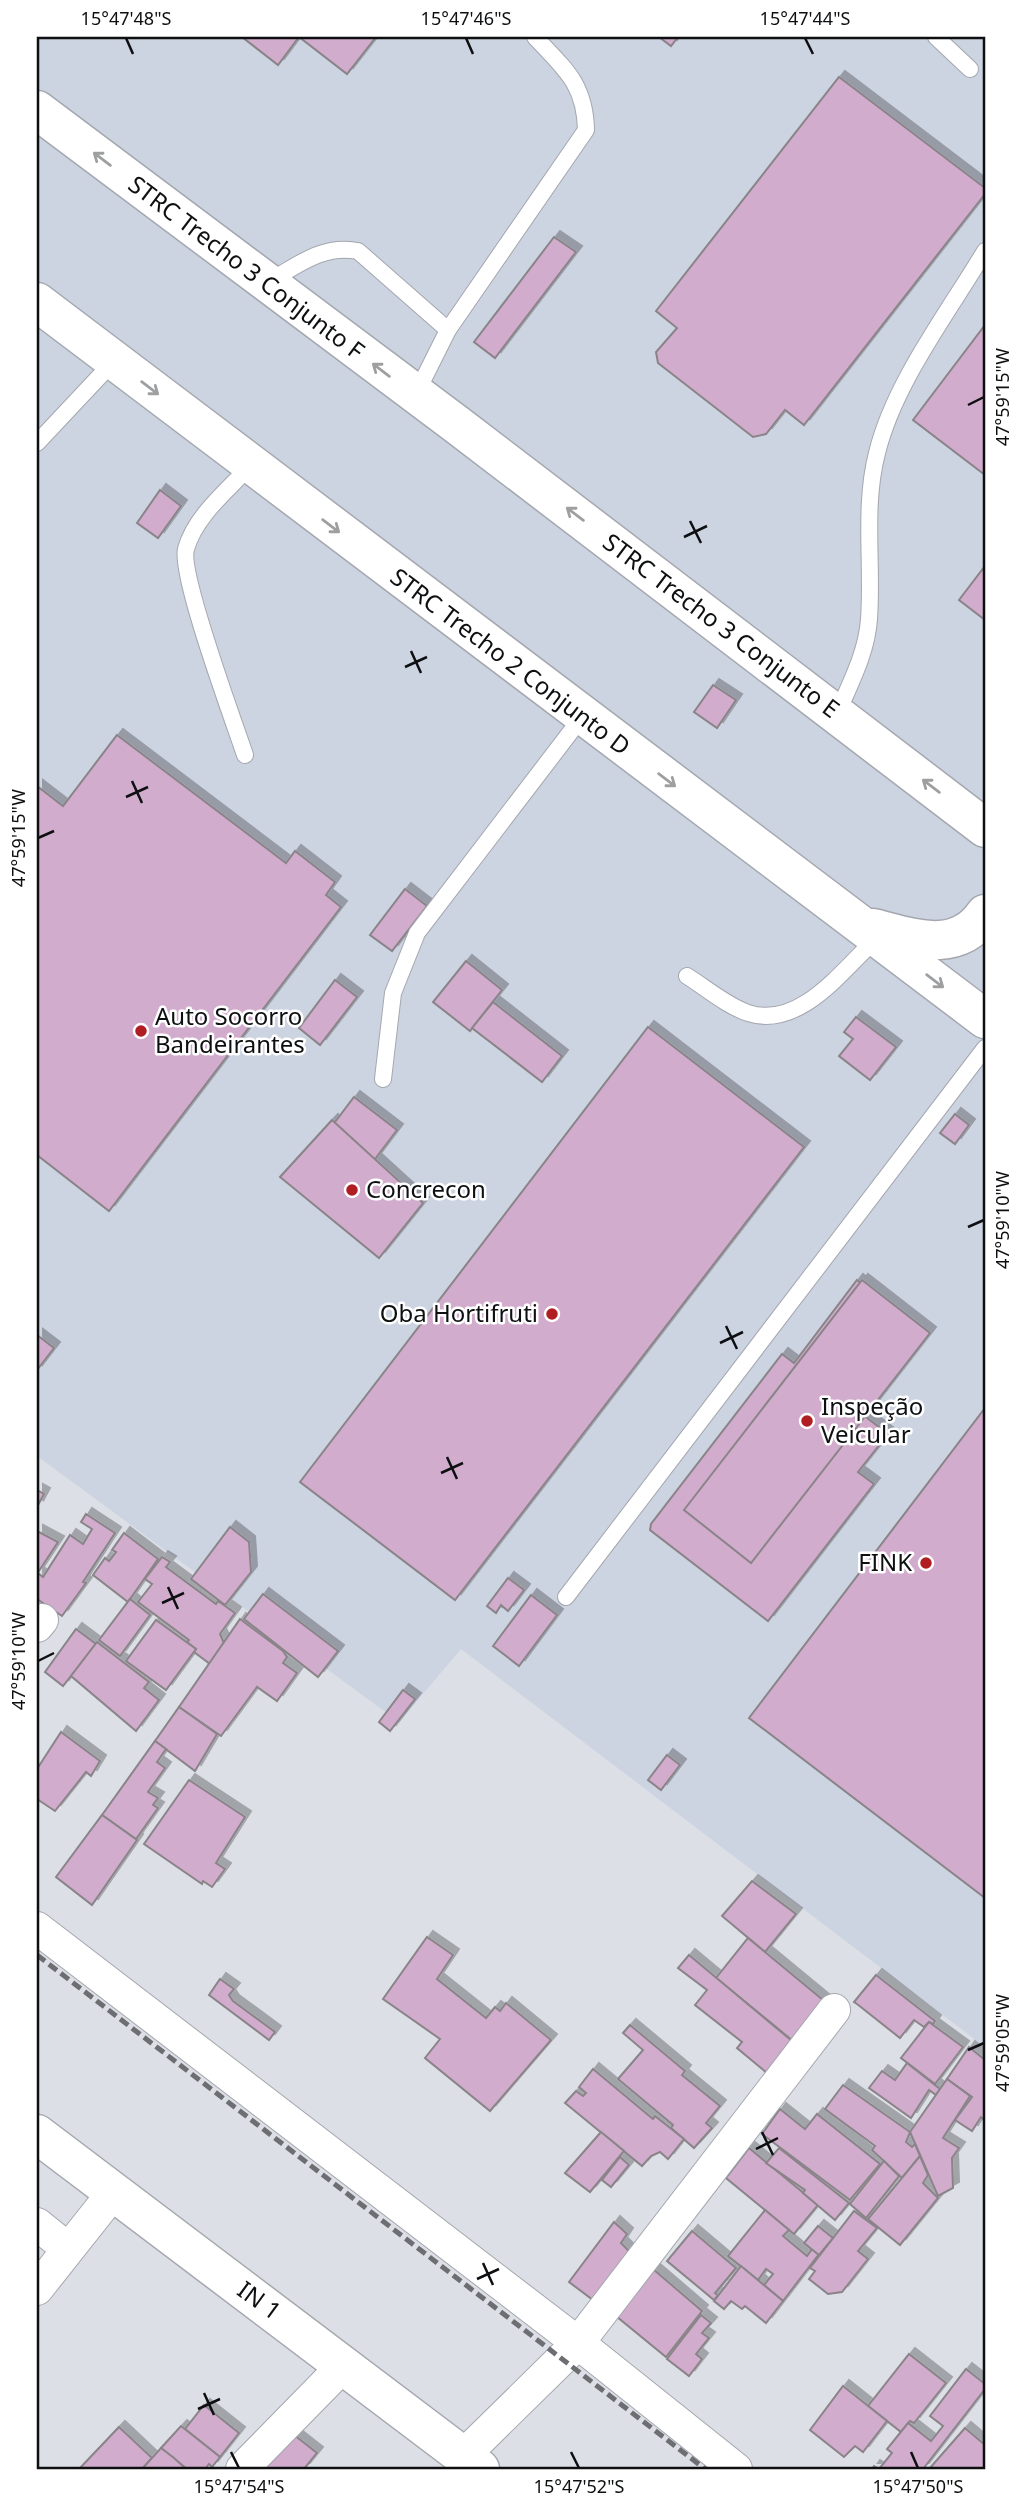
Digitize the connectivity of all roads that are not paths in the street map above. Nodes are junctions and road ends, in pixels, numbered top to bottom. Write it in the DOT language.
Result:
graph roads {
  1 [pos="534,37"];
  2 [pos="936,37"];
  3 [pos="970,69"];
  4 [pos="37,110"];
  5 [pos="985,251"];
  6 [pos="266,283"];
  7 [pos="37,302"];
  8 [pos="448,330"];
  9 [pos="114,361"];
  10 [pos="415,396"];
  11 [pos="456,424"];
  12 [pos="37,443"];
  13 [pos="251,465"];
  14 [pos="837,714"];
  15 [pos="582,717"];
  16 [pos="246,755"];
  17 [pos="980,828"];
  18 [pos="985,914"];
  19 [pos="869,931"];
  20 [pos="687,976"];
  21 [pos="985,1019"];
  22 [pos="985,1048"];
  23 [pos="383,1079"];
  24 [pos="566,1597"];
  25 [pos="37,1928"];
  26 [pos="834,2010"];
  27 [pos="37,2134"];
  28 [pos="113,2193"];
  29 [pos="37,2224"];
  30 [pos="68,2249"];
  31 [pos="37,2289"];
  32 [pos="578,2343"];
  33 [pos="345,2364"];
  34 [pos="471,2463"];
  35 [pos="242,2469"];
  36 [pos="736,2469"];
  1 -- 8 [label="lane"];
  2 -- 3 [label="lane"];
  6 -- 4 [label="street, STRC Trecho 3 Conjunto F, one-way"];
  5 -- 14 [label="lane"];
  6 -- 8 [label="lane"];
  10 -- 6 [label="street, STRC Trecho 3 Conjunto F, one-way"];
  7 -- 9 [label="street, STRC Trecho 2 Conjunto D"];
  8 -- 10 [label="lane"];
  9 -- 12 [label="lane"];
  9 -- 13 [label="street, STRC Trecho 2 Conjunto D, one-way"];
  10 -- 11 [label="street, STRC Trecho 3 Conjunto F"];
  14 -- 11 [label="street, STRC Trecho 3 Conjunto E, one-way"];
  13 -- 15 [label="street, STRC Trecho 2 Conjunto D, one-way"];
  13 -- 16 [label="lane"];
  17 -- 14 [label="street, STRC Trecho 3 Conjunto E, one-way"];
  15 -- 19 [label="street, STRC Trecho 2 Conjunto D, one-way"];
  15 -- 23 [label="lane"];
  18 -- 19 [label="street"];
  19 -- 20 [label="lane"];
  19 -- 21 [label="street, STRC Trecho 2 Conjunto D, one-way"];
  22 -- 24 [label="lane"];
  25 -- 32 [label="street"];
  26 -- 32 [label="street"];
  27 -- 28 [label="street, IN 1"];
  28 -- 30 [label="street"];
  28 -- 33 [label="street, IN 1"];
  29 -- 30 [label="street"];
  30 -- 31 [label="street"];
  32 -- 34 [label="street"];
  32 -- 36 [label="street"];
  33 -- 34 [label="street, IN 1"];
  33 -- 35 [label="street"];
}
